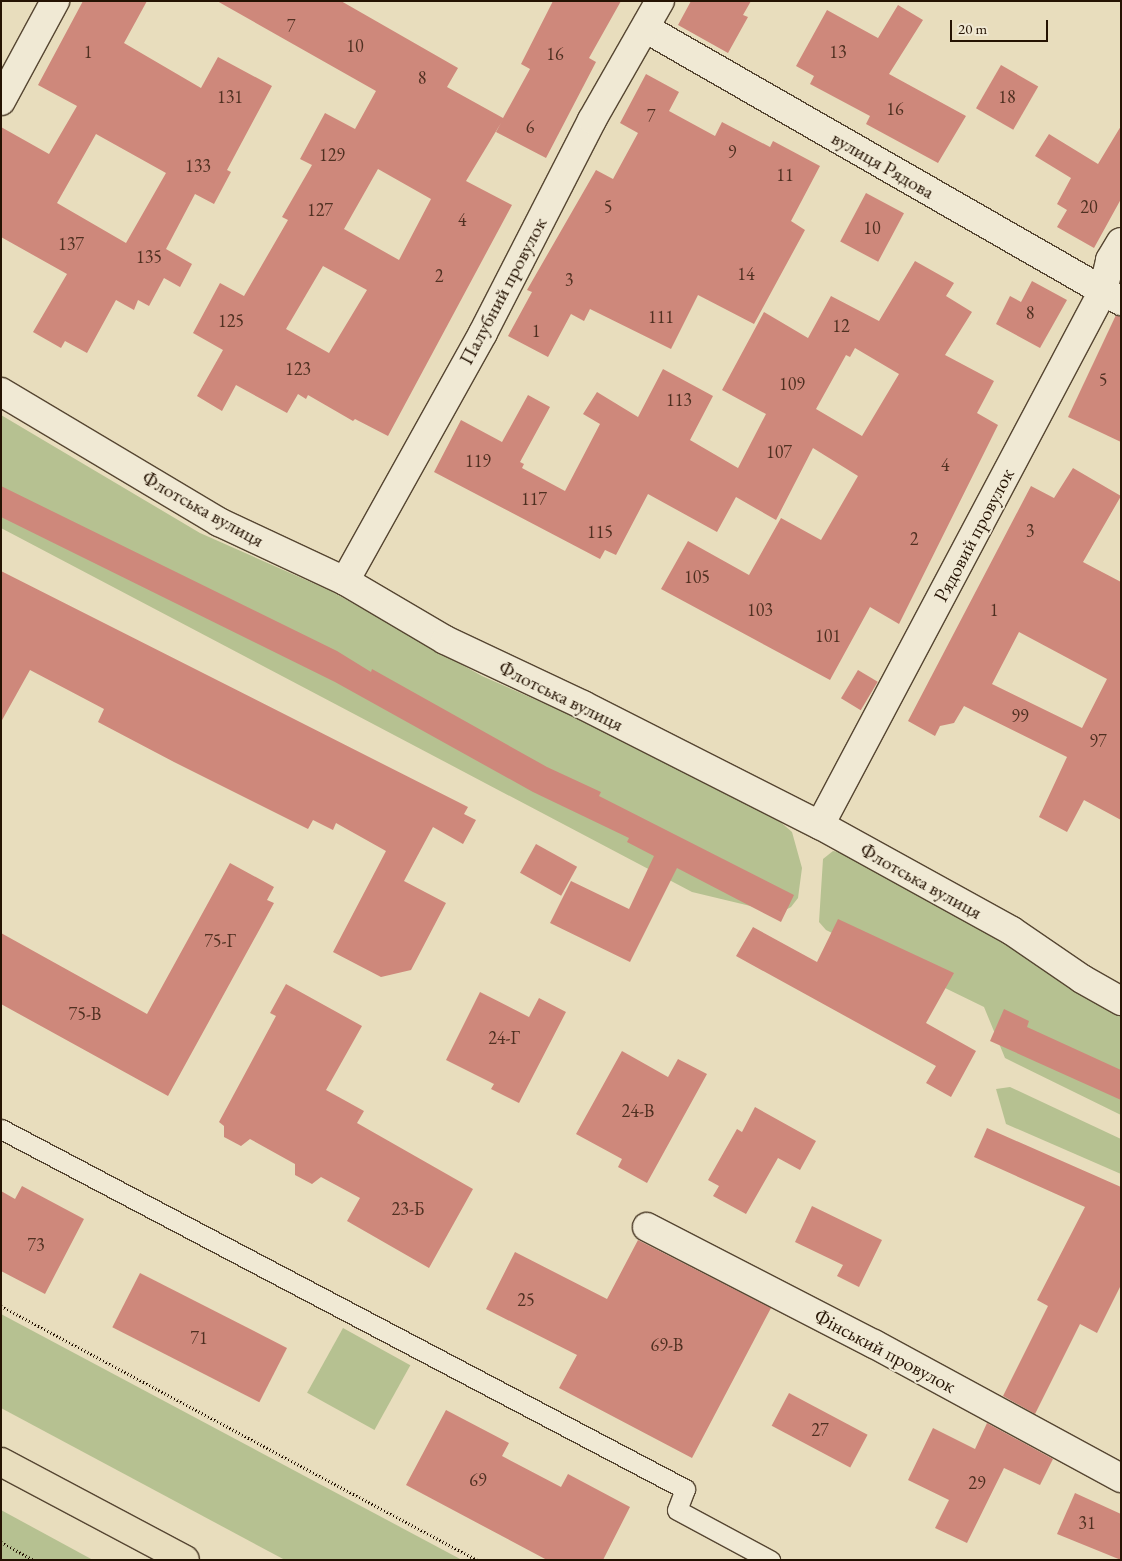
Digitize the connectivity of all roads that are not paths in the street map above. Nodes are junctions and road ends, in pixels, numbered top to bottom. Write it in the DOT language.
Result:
graph roads {
  1 [pos="55,1"];
  2 [pos="660,1"];
  3 [pos="645,28"];
  4 [pos="1,101"];
  5 [pos="1121,242"];
  6 [pos="1112,296"];
  7 [pos="1,392"];
  8 [pos="345,580"];
  9 [pos="820,825"];
  10 [pos="1121,1001"];
  11 [pos="1,1129"];
  12 [pos="647,1227"];
  13 [pos="1,1462"];
  14 [pos="1121,1478"];
  15 [pos="185,1560"];
  16 [pos="770,1560"];
  1 -- 4 [label="street"];
  2 -- 3 [label="street, Палубний провулок"];
  3 -- 6 [label="street, вулиця Рядова"];
  3 -- 8 [label="street, Палубний провулок"];
  5 -- 6 [label="street, Рядовий провулок"];
  6 -- 9 [label="street, Рядовий провулок"];
  7 -- 8 [label="street, Флотська вулиця"];
  8 -- 9 [label="street, Флотська вулиця"];
  9 -- 10 [label="street, Флотська вулиця"];
  11 -- 16 [label="lane"];
  12 -- 14 [label="street, Фінський провулок"];
  13 -- 15 [label="highway"];
}
